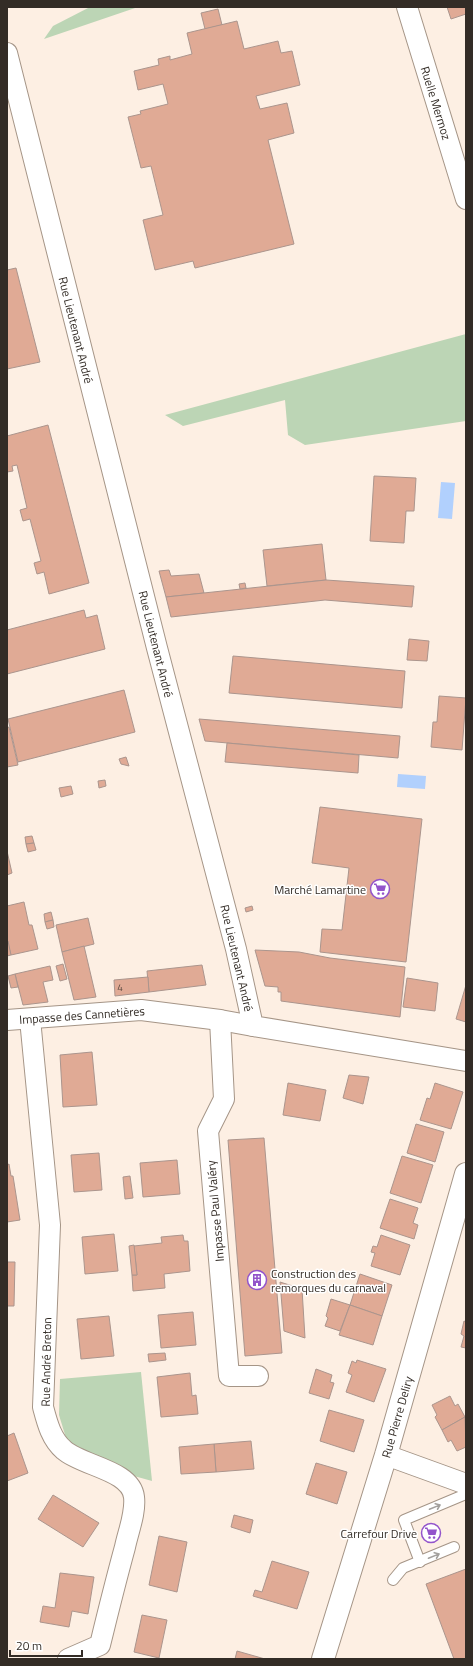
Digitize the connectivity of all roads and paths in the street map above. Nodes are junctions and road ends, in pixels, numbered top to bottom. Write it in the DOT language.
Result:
graph roads {
  1 [pos="407,7"];
  2 [pos="7,53"];
  3 [pos="466,199"];
  4 [pos="30,1019"];
  5 [pos="7,1020"];
  6 [pos="220,1020"];
  7 [pos="253,1026"];
  8 [pos="466,1061"];
  9 [pos="466,1174"];
  10 [pos="258,1376"];
  11 [pos="386,1455"];
  12 [pos="466,1484"];
  13 [pos="466,1494"];
  14 [pos="454,1547"];
  15 [pos="420,1562"];
  16 [pos="392,1580"];
  17 [pos="68,1659"];
  18 [pos="323,1659"];
  1 -- 3 [label="street, Ruelle Mermoz"];
  2 -- 7 [label="street, Rue Lieutenant André"];
  4 -- 5 [label="street, Impasse des Cannetières"];
  4 -- 6 [label="street, Impasse des Cannetières"];
  4 -- 17 [label="street, Rue André Breton"];
  6 -- 7 [label="street, Impasse des Cannetières"];
  6 -- 10 [label="street, Impasse Paul Valéry"];
  7 -- 8 [label="street, Rue Lieutenant André"];
  9 -- 11 [label="street, Rue Pierre Deliry"];
  11 -- 12 [label="street"];
  11 -- 18 [label="street, Rue Pierre Deliry"];
  15 -- 13 [label="lane, one-way"];
  15 -- 14 [label="lane, one-way"];
  15 -- 16 [label="lane"];
}
